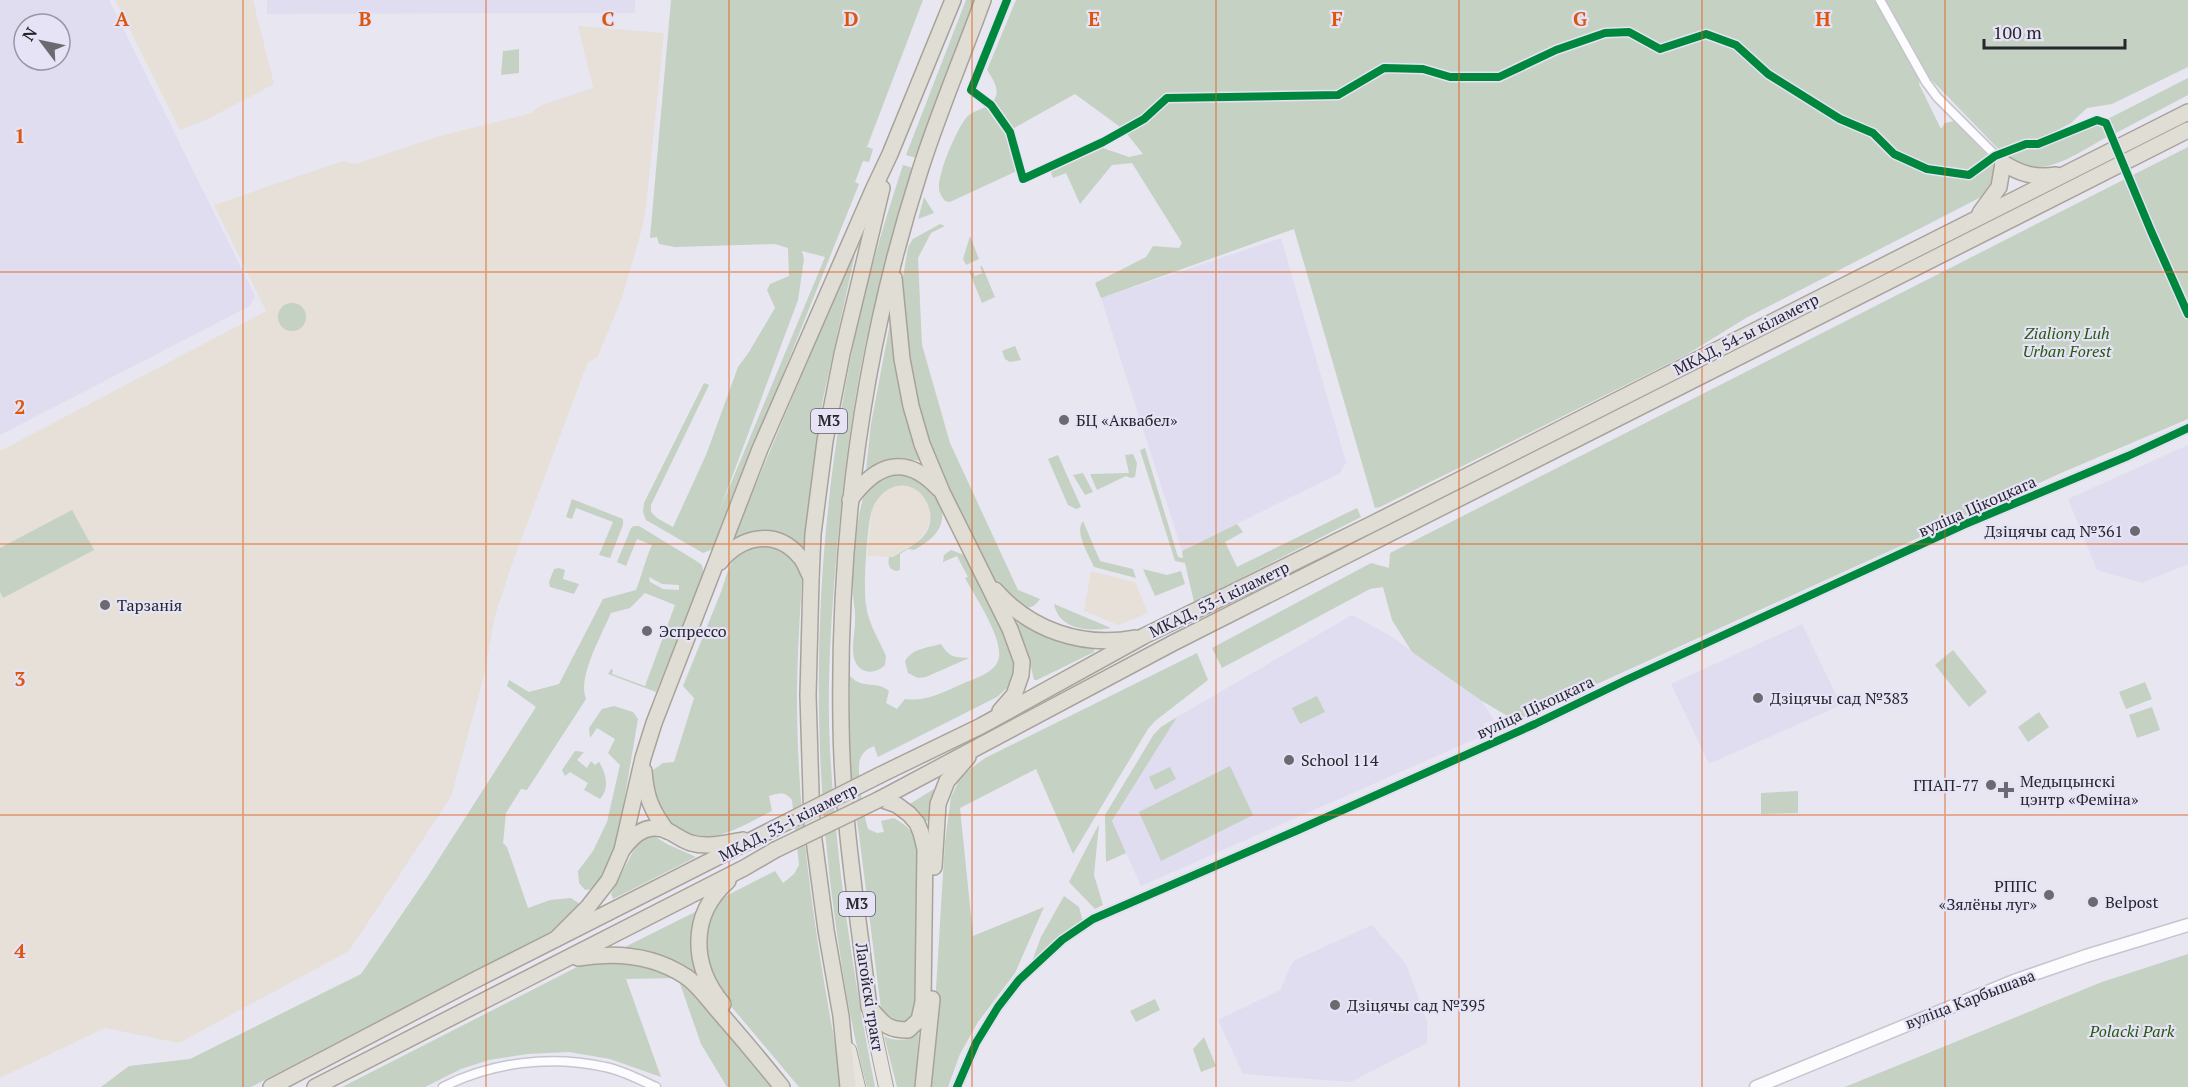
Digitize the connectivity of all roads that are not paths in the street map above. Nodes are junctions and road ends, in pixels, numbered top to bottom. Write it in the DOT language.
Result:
graph roads {
  1 [pos="953,0"];
  2 [pos="984,0"];
  3 [pos="1880,0"];
  4 [pos="2188,112"];
  5 [pos="2188,130"];
  6 [pos="891,154"];
  7 [pos="2002,162"];
  8 [pos="2065,174"];
  9 [pos="1975,219"];
  10 [pos="895,260"];
  11 [pos="2188,428"];
  12 [pos="942,492"];
  13 [pos="850,500"];
  14 [pos="1304,557"];
  15 [pos="716,566"];
  16 [pos="1312,573"];
  17 [pos="984,578"];
  18 [pos="811,579"];
  19 [pos="1144,636"];
  20 [pos="981,726"];
  21 [pos="974,750"];
  22 [pos="642,758"];
  23 [pos="879,799"];
  24 [pos="667,831"];
  25 [pos="757,837"];
  26 [pos="622,850"];
  27 [pos="744,868"];
  28 [pos="2188,925"];
  29 [pos="556,939"];
  30 [pos="563,961"];
  31 [pos="869,1007"];
  32 [pos="841,1016"];
  33 [pos="271,1087"];
  34 [pos="315,1087"];
  35 [pos="443,1087"];
  36 [pos="656,1087"];
  37 [pos="782,1087"];
  38 [pos="792,1087"];
  39 [pos="848,1087"];
  40 [pos="858,1087"];
  41 [pos="886,1087"];
  42 [pos="923,1087"];
  43 [pos="957,1087"];
  44 [pos="1756,1087"];
  1 -- 6 [label="highway, М3"];
  2 -- 10 [label="highway, М3"];
  3 -- 7 [label="street"];
  4 -- 8 [label="highway, МКАД, 54-ы кіламетр"];
  5 -- 16 [label="highway, МКАД, 54-ы кіламетр"];
  6 -- 15 [label="highway"];
  6 -- 18 [label="highway, М3"];
  7 -- 8 [label="highway"];
  7 -- 9 [label="highway"];
  8 -- 9 [label="highway, МКАД, 54-ы кіламетр"];
  9 -- 14 [label="highway, МКАД, 54-ы кіламетр"];
  10 -- 12 [label="highway"];
  10 -- 13 [label="highway, М3"];
  11 -- 43 [label="street, вуліца Цікоцкага"];
  12 -- 13 [label="highway"];
  12 -- 17 [label="highway"];
  13 -- 31 [label="highway, Лагойскі тракт / М3"];
  14 -- 19 [label="highway, МКАД, 53-і кіламетр"];
  15 -- 18 [label="highway"];
  15 -- 22 [label="highway"];
  16 -- 21 [label="highway, МКАД, 53-і кіламетр"];
  17 -- 19 [label="highway"];
  17 -- 20 [label="highway"];
  18 -- 32 [label="highway, Лагойскі тракт / М3"];
  19 -- 20 [label="highway, МКАД, 53-і кіламетр"];
  20 -- 25 [label="highway, МКАД, 53-і кіламетр, bridge"];
  21 -- 23 [label="highway, МКАД, 53-і кіламетр"];
  21 -- 42 [label="highway"];
  22 -- 24 [label="highway"];
  22 -- 26 [label="highway"];
  23 -- 27 [label="highway, МКАД, 53-і кіламетр, bridge"];
  23 -- 31 [label="highway"];
  24 -- 25 [label="highway"];
  24 -- 26 [label="highway"];
  25 -- 29 [label="highway, МКАД, 53-і кіламетр"];
  26 -- 29 [label="highway"];
  27 -- 30 [label="highway, МКАД, 53-і кіламетр"];
  27 -- 38 [label="highway"];
  28 -- 44 [label="main road, вуліца Карбышава"];
  29 -- 33 [label="highway, МКАД, 53-і кіламетр"];
  30 -- 34 [label="highway, МКАД, 53-і кіламетр"];
  30 -- 37 [label="highway"];
  31 -- 41 [label="main road, Лагойскі тракт / М3"];
  32 -- 39 [label="highway"];
  32 -- 40 [label="main road, Лагойскі тракт / М3"];
  35 -- 36 [label="street"];
}
